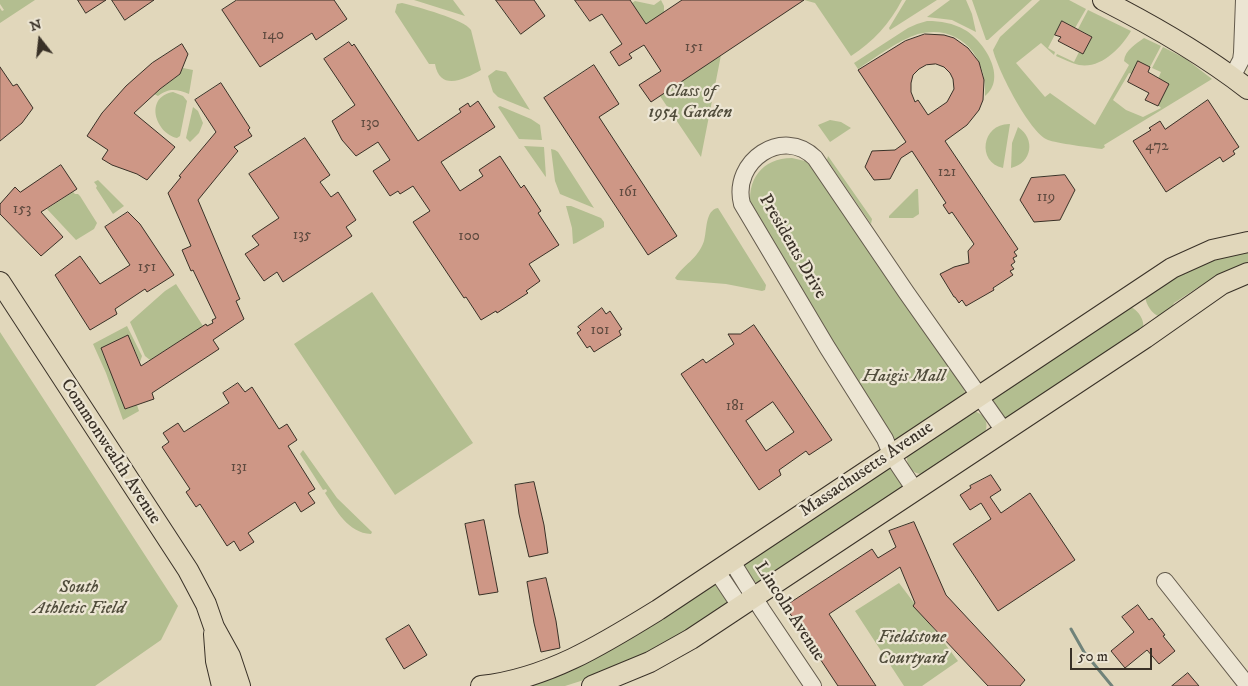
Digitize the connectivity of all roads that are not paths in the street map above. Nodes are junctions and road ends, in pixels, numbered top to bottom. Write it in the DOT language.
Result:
graph roads {
  1 [pos="1103,0"];
  2 [pos="1244,0"];
  3 [pos="1232,77"];
  4 [pos="1248,89"];
  5 [pos="1248,242"];
  6 [pos="1248,273"];
  7 [pos="0,282"];
  8 [pos="980,396"];
  9 [pos="1004,431"];
  10 [pos="891,454"];
  11 [pos="915,490"];
  12 [pos="724,565"];
  13 [pos="1165,581"];
  14 [pos="747,601"];
  15 [pos="214,627"];
  16 [pos="222,686"];
  17 [pos="240,686"];
  18 [pos="481,686"];
  19 [pos="592,686"];
  20 [pos="813,686"];
  21 [pos="1248,686"];
  1 -- 3 [label="main road"];
  2 -- 3 [label="street"];
  3 -- 4 [label="main road"];
  5 -- 8 [label="main road, Massachusetts Avenue"];
  6 -- 9 [label="main road"];
  7 -- 15 [label="main road, Commonwealth Avenue"];
  8 -- 9 [label="street, Presidents Drive"];
  8 -- 10 [label="main road, Massachusetts Avenue"];
  8 -- 10 [label="street, Presidents Drive"];
  9 -- 11 [label="main road"];
  10 -- 11 [label="street, Presidents Drive"];
  10 -- 12 [label="main road, Massachusetts Avenue"];
  11 -- 14 [label="main road"];
  12 -- 14 [label="street, Lincoln Avenue"];
  12 -- 18 [label="main road, Massachusetts Avenue"];
  13 -- 21 [label="street"];
  14 -- 19 [label="main road"];
  14 -- 20 [label="street, Lincoln Avenue"];
  15 -- 16 [label="main road, Commonwealth Avenue"];
  15 -- 17 [label="main road, Commonwealth Avenue"];
}
